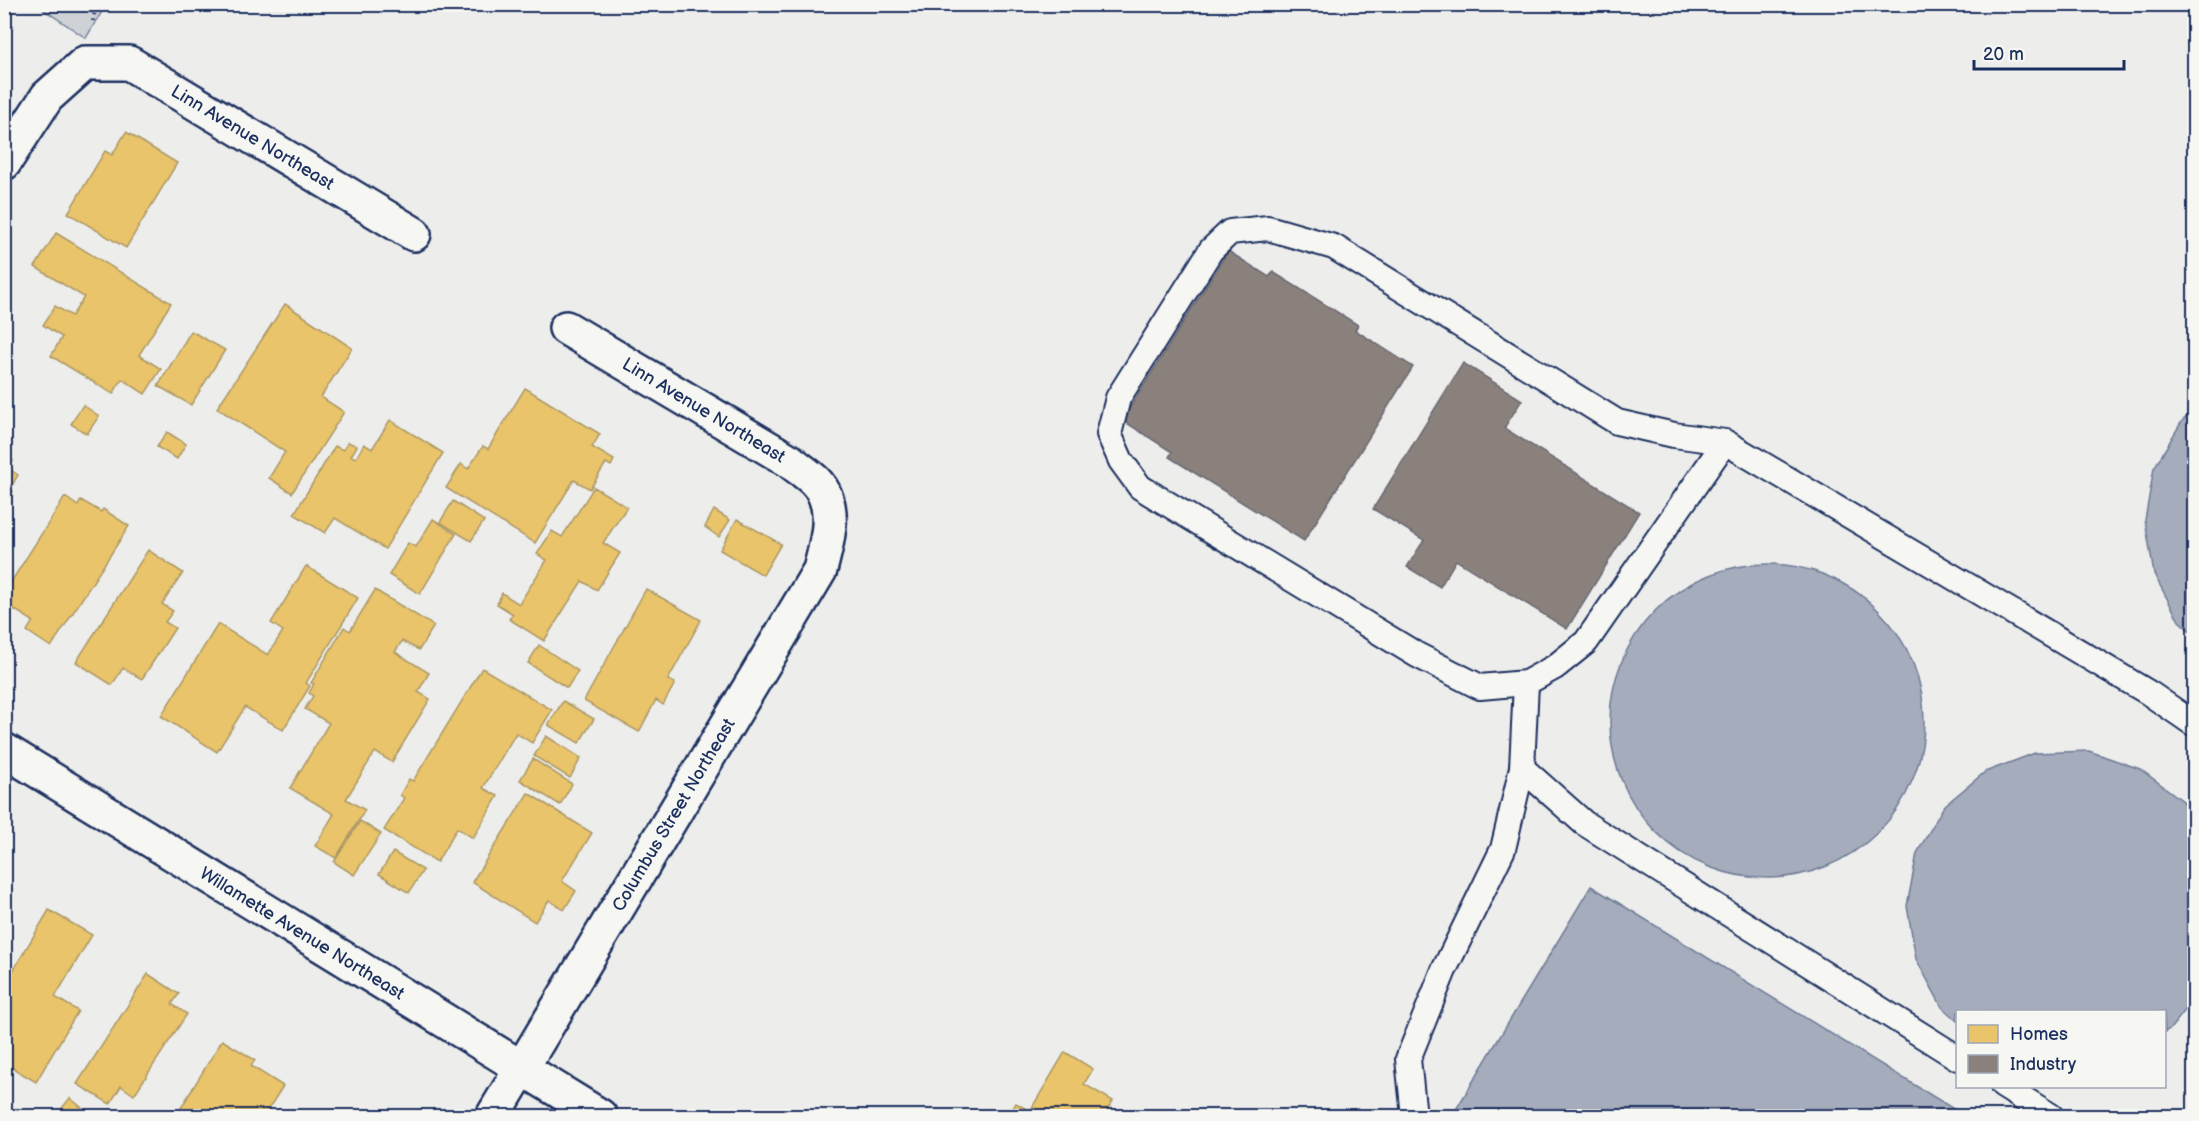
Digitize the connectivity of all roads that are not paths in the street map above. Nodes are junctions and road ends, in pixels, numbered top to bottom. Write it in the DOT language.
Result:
graph roads {
  1 [pos="4,163"];
  2 [pos="414,234"];
  3 [pos="566,328"];
  4 [pos="1725,442"];
  5 [pos="829,504"];
  6 [pos="1526,683"];
  7 [pos="2194,724"];
  8 [pos="4,750"];
  9 [pos="1522,768"];
  10 [pos="1956,1057"];
  11 [pos="521,1068"];
  12 [pos="2007,1088"];
  13 [pos="493,1116"];
  14 [pos="600,1116"];
  15 [pos="1414,1116"];
  16 [pos="2051,1116"];
  1 -- 2 [label="street, Linn Avenue Northeast"];
  3 -- 5 [label="street, Linn Avenue Northeast"];
  4 -- 6 [label="lane"];
  4 -- 6 [label="lane"];
  4 -- 7 [label="lane"];
  5 -- 11 [label="street, Columbus Street Northeast"];
  6 -- 9 [label="lane"];
  8 -- 11 [label="street, Willamette Avenue Northeast"];
  9 -- 10 [label="lane"];
  9 -- 15 [label="lane"];
  11 -- 13 [label="street, Columbus Street Northeast"];
  11 -- 14 [label="street, Willamette Avenue Northeast"];
  12 -- 16 [label="lane"];
}
